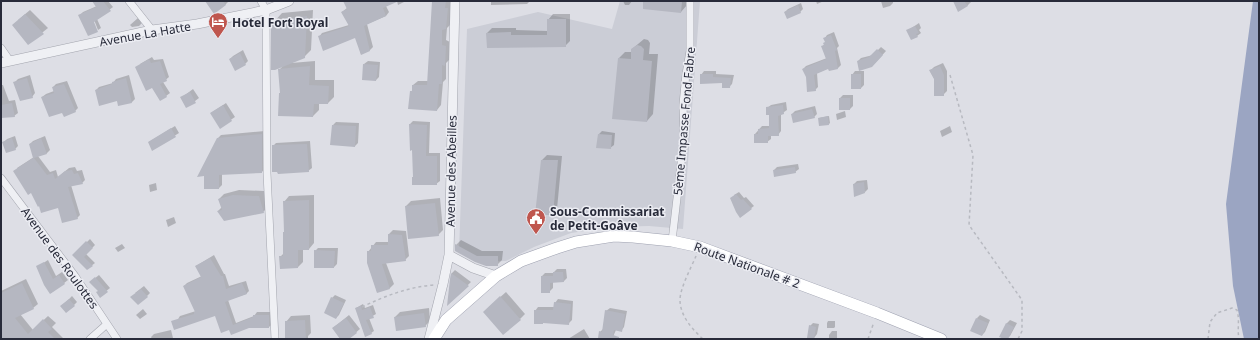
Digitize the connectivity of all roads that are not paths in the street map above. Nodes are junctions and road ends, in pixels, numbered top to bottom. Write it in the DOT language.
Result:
graph roads {
  1 [pos="129,1"];
  2 [pos="261,1"];
  3 [pos="289,1"];
  4 [pos="455,1"];
  5 [pos="690,1"];
  6 [pos="266,10"];
  7 [pos="152,30"];
  8 [pos="1,48"];
  9 [pos="5,62"];
  10 [pos="1,178"];
  11 [pos="672,242"];
  12 [pos="449,255"];
  13 [pos="496,276"];
  14 [pos="107,324"];
  15 [pos="90,339"];
  16 [pos="117,339"];
  17 [pos="275,339"];
  18 [pos="429,339"];
  19 [pos="434,339"];
  20 [pos="941,339"];
  1 -- 7 [label="street"];
  2 -- 6 [label="street"];
  3 -- 6 [label="street, Avenue La Hatte"];
  4 -- 12 [label="street, Avenue des Abeilles"];
  5 -- 11 [label="street, 5ème Impasse Fond Fabre"];
  6 -- 7 [label="street, Avenue La Hatte"];
  6 -- 17 [label="street"];
  7 -- 9 [label="street, Avenue La Hatte"];
  8 -- 9 [label="street"];
  10 -- 14 [label="street, Avenue des Roulottes"];
  11 -- 13 [label="main road, Route Nationale # 2"];
  11 -- 20 [label="main road, Route Nationale # 2"];
  12 -- 13 [label="street"];
  12 -- 18 [label="street, Avenue des Abeilles"];
  13 -- 19 [label="main road, Route Nationale # 2"];
  14 -- 15 [label="street"];
  14 -- 16 [label="street, Avenue des Roulottes"];
}
